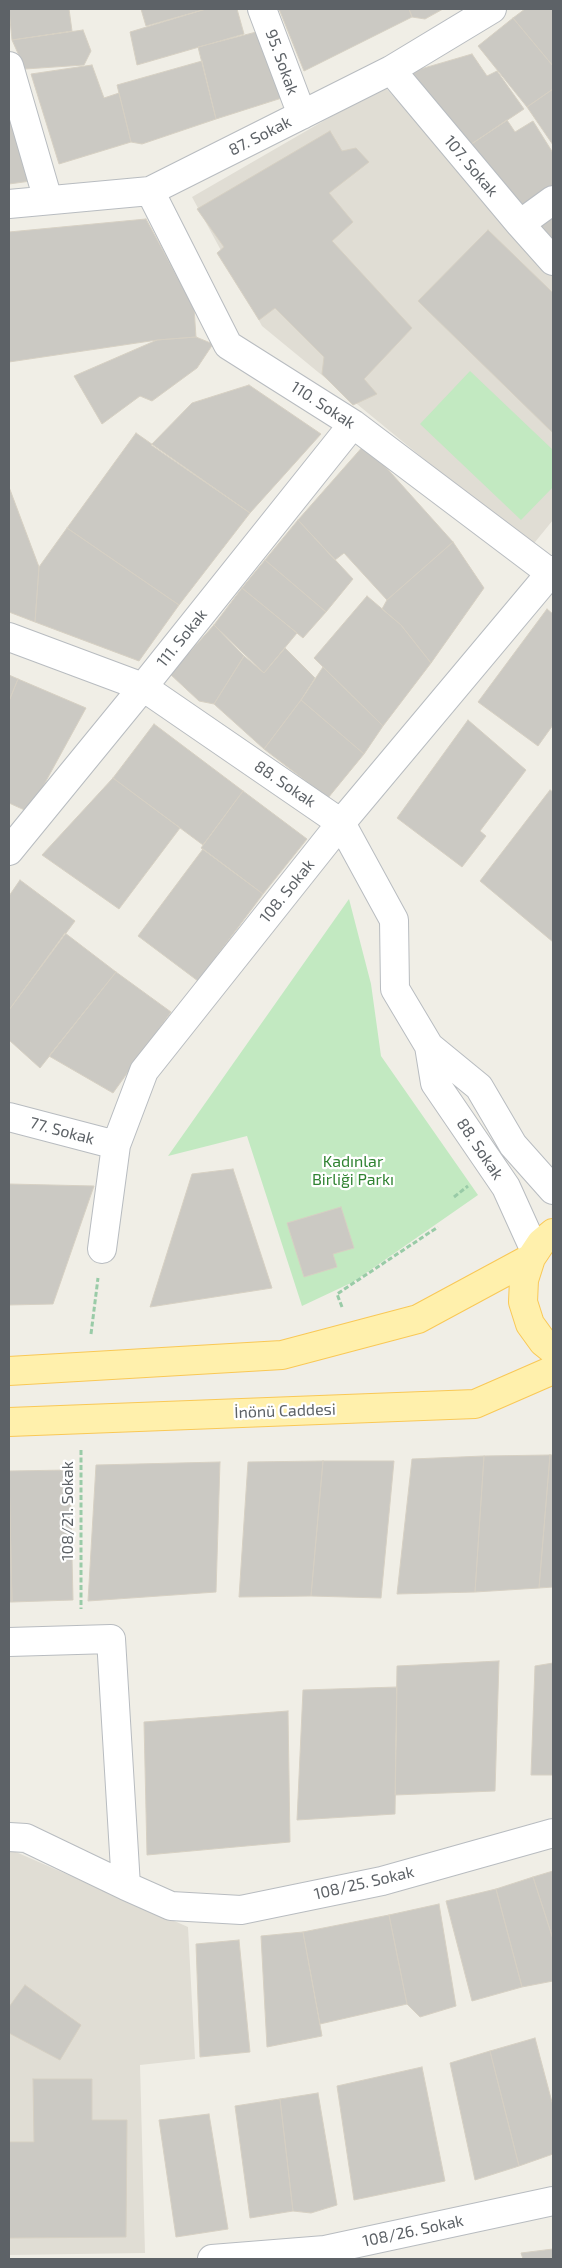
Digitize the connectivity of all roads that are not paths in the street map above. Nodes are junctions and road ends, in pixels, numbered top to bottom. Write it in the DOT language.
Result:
graph roads {
  1 [pos="262,9"];
  2 [pos="492,9"];
  3 [pos="9,66"];
  4 [pos="391,70"];
  5 [pos="302,115"];
  6 [pos="150,191"];
  7 [pos="48,200"];
  8 [pos="553,200"];
  9 [pos="9,204"];
  10 [pos="520,224"];
  11 [pos="553,261"];
  12 [pos="353,424"];
  13 [pos="552,572"];
  14 [pos="9,637"];
  15 [pos="143,687"];
  16 [pos="341,823"];
  17 [pos="9,852"];
  18 [pos="429,1046"];
  19 [pos="9,1117"];
  20 [pos="116,1145"];
  21 [pos="553,1190"];
  22 [pos="540,1247"];
  23 [pos="102,1249"];
  24 [pos="553,1350"];
  25 [pos="553,1370"];
  26 [pos="9,1372"];
  27 [pos="9,1422"];
  28 [pos="9,1642"];
  29 [pos="553,1832"];
  30 [pos="9,1837"];
  31 [pos="126,1886"];
  32 [pos="553,2201"];
  33 [pos="212,2259"];
  1 -- 5 [label="street, 95. Sokak"];
  2 -- 4 [label="street, 87. Sokak"];
  3 -- 7 [label="street"];
  4 -- 5 [label="street, 87. Sokak"];
  4 -- 10 [label="street, 107. Sokak"];
  5 -- 6 [label="street, 87. Sokak"];
  6 -- 7 [label="street, 87. Sokak"];
  6 -- 12 [label="street, 110. Sokak"];
  7 -- 9 [label="street, 87. Sokak"];
  8 -- 10 [label="street"];
  10 -- 11 [label="street, 107. Sokak"];
  12 -- 13 [label="street, 110. Sokak"];
  12 -- 15 [label="street, 111. Sokak"];
  13 -- 16 [label="street, 108. Sokak"];
  14 -- 15 [label="street, 88. Sokak"];
  15 -- 16 [label="street, 88. Sokak"];
  15 -- 17 [label="street, 111. Sokak"];
  16 -- 18 [label="street, 88. Sokak"];
  16 -- 20 [label="street, 108. Sokak"];
  18 -- 21 [label="street, 88. Sokak"];
  18 -- 22 [label="street, 88. Sokak"];
  19 -- 20 [label="street, 77. Sokak"];
  20 -- 23 [label="street, 108. Sokak"];
  22 -- 24 [label="main road"];
  22 -- 26 [label="main road"];
  25 -- 27 [label="main road, İnönü Caddesi"];
  28 -- 31 [label="street"];
  29 -- 31 [label="street, 108/25. Sokak"];
  30 -- 31 [label="street"];
  32 -- 33 [label="street, 108/26. Sokak"];
}
